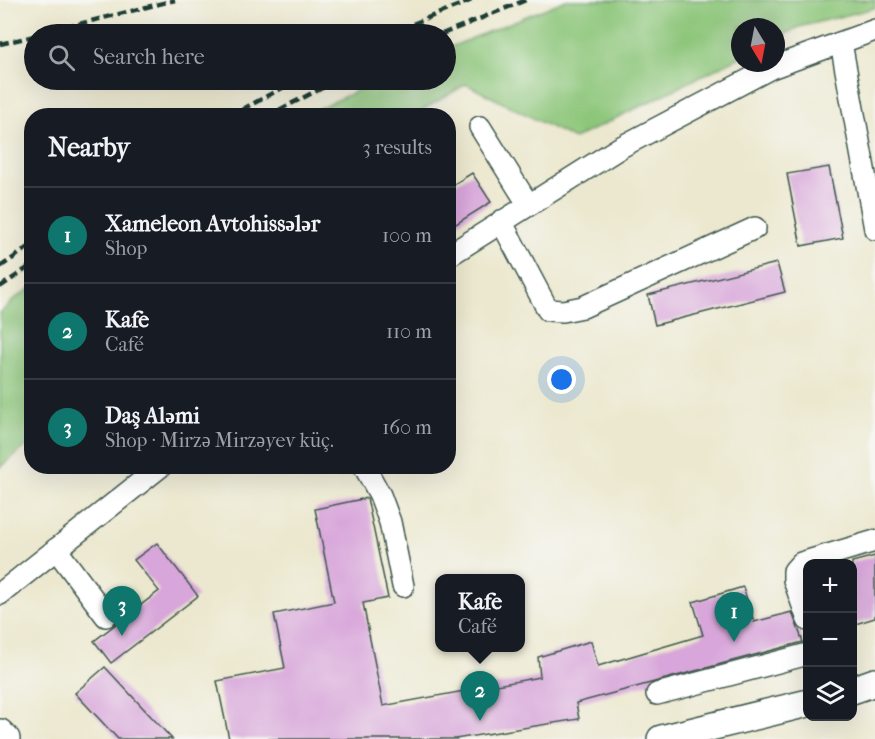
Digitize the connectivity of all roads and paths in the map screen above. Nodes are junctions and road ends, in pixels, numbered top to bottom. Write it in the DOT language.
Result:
graph roads {
  1 [pos="875,30"];
  2 [pos="841,43"];
  3 [pos="480,127"];
  4 [pos="528,204"];
  5 [pos="501,221"];
  6 [pos="755,228"];
  7 [pos="875,229"];
  8 [pos="456,251"];
  9 [pos="151,474"];
  10 [pos="368,474"];
  11 [pos="875,541"];
  12 [pos="56,549"];
  13 [pos="403,586"];
  14 [pos="2,589"];
  15 [pos="805,613"];
  16 [pos="106,616"];
  17 [pos="803,655"];
  18 [pos="875,682"];
  19 [pos="857,690"];
  20 [pos="875,690"];
  21 [pos="857,692"];
  22 [pos="657,694"];
  23 [pos="803,704"];
  24 [pos="0,733"];
  25 [pos="6,739"];
  26 [pos="661,739"];
  1 -- 2 [label="lane"];
  2 -- 4 [label="lane"];
  2 -- 7 [label="lane"];
  3 -- 4 [label="lane"];
  4 -- 5 [label="lane"];
  5 -- 6 [label="lane"];
  5 -- 8 [label="lane"];
  9 -- 12 [label="lane"];
  10 -- 13 [label="lane"];
  11 -- 15 [label="lane"];
  12 -- 14 [label="lane"];
  12 -- 16 [label="lane"];
  17 -- 22 [label="lane"];
  18 -- 19 [label="main road"];
  20 -- 21 [label="main road"];
  23 -- 26 [label="main road"];
  24 -- 25 [label="main road"];
}
